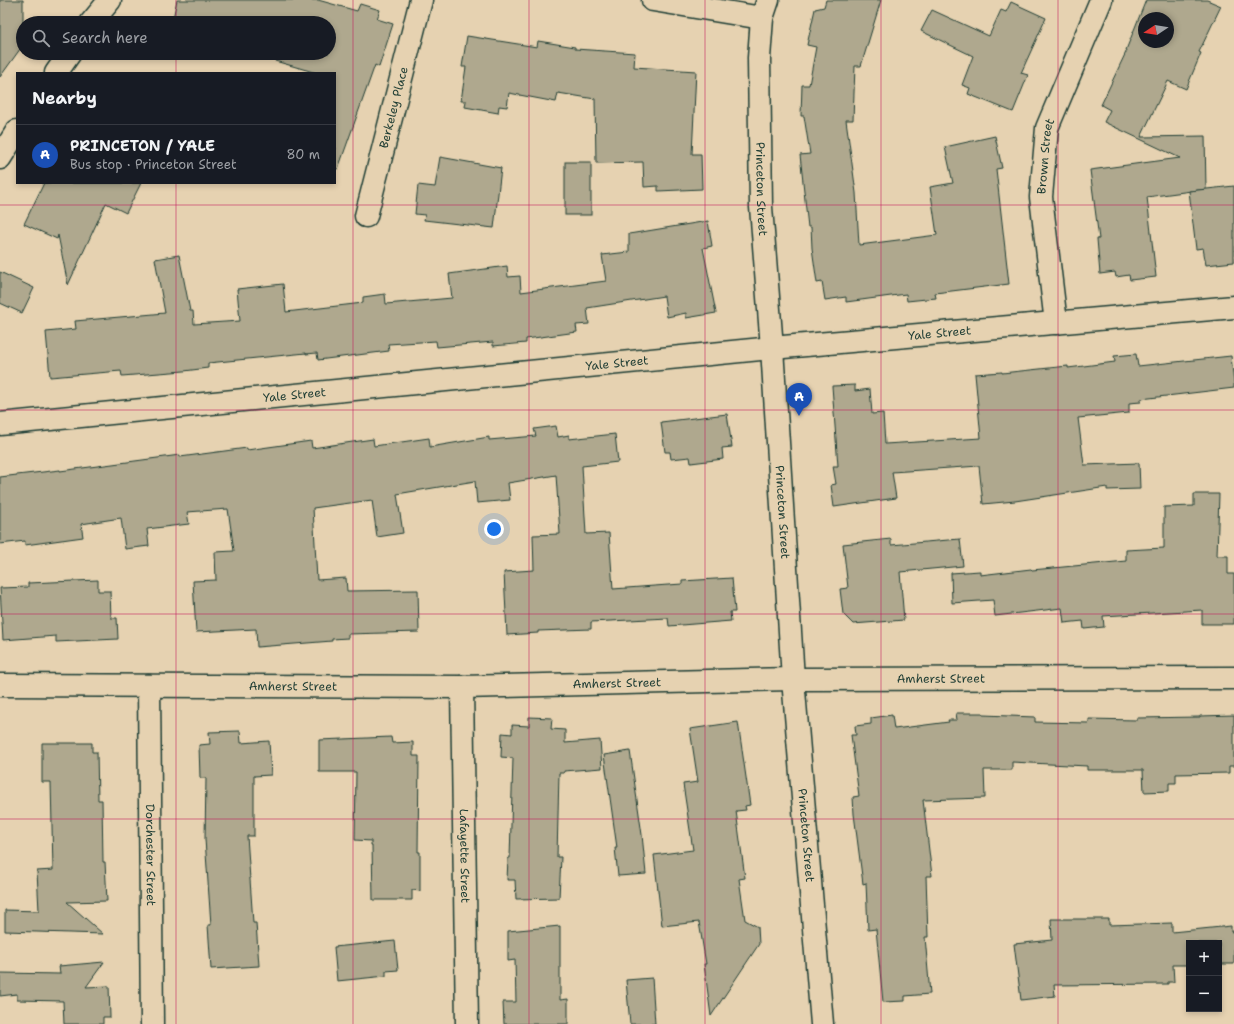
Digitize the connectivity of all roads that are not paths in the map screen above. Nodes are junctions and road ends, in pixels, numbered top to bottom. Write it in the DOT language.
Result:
graph roads {
  1 [pos="110,0"];
  2 [pos="421,0"];
  3 [pos="653,0"];
  4 [pos="1101,0"];
  5 [pos="765,9"];
  6 [pos="97,16"];
  7 [pos="65,60"];
  8 [pos="57,72"];
  9 [pos="16,133"];
  10 [pos="0,158"];
  11 [pos="366,216"];
  12 [pos="1234,307"];
  13 [pos="1056,323"];
  14 [pos="772,348"];
  15 [pos="0,424"];
  16 [pos="1234,678"];
  17 [pos="793,679"];
  18 [pos="0,685"];
  19 [pos="149,686"];
  20 [pos="462,688"];
  21 [pos="152,1024"];
  22 [pos="467,1024"];
  23 [pos="822,1024"];
  1 -- 6 [label="street"];
  2 -- 11 [label="street, Berkeley Place"];
  3 -- 5 [label="street"];
  4 -- 13 [label="street, Brown Street"];
  5 -- 14 [label="street, Princeton Street"];
  7 -- 8 [label="street"];
  9 -- 10 [label="street"];
  12 -- 13 [label="street, Yale Street"];
  13 -- 14 [label="street, Yale Street"];
  14 -- 15 [label="street, Yale Street"];
  14 -- 17 [label="street, Princeton Street"];
  16 -- 17 [label="street, Amherst Street"];
  17 -- 20 [label="street, Amherst Street"];
  17 -- 23 [label="street, Princeton Street"];
  18 -- 19 [label="street, Amherst Street"];
  19 -- 20 [label="street, Amherst Street"];
  19 -- 21 [label="street, Dorchester Street"];
  20 -- 22 [label="street, Lafayette Street"];
}
